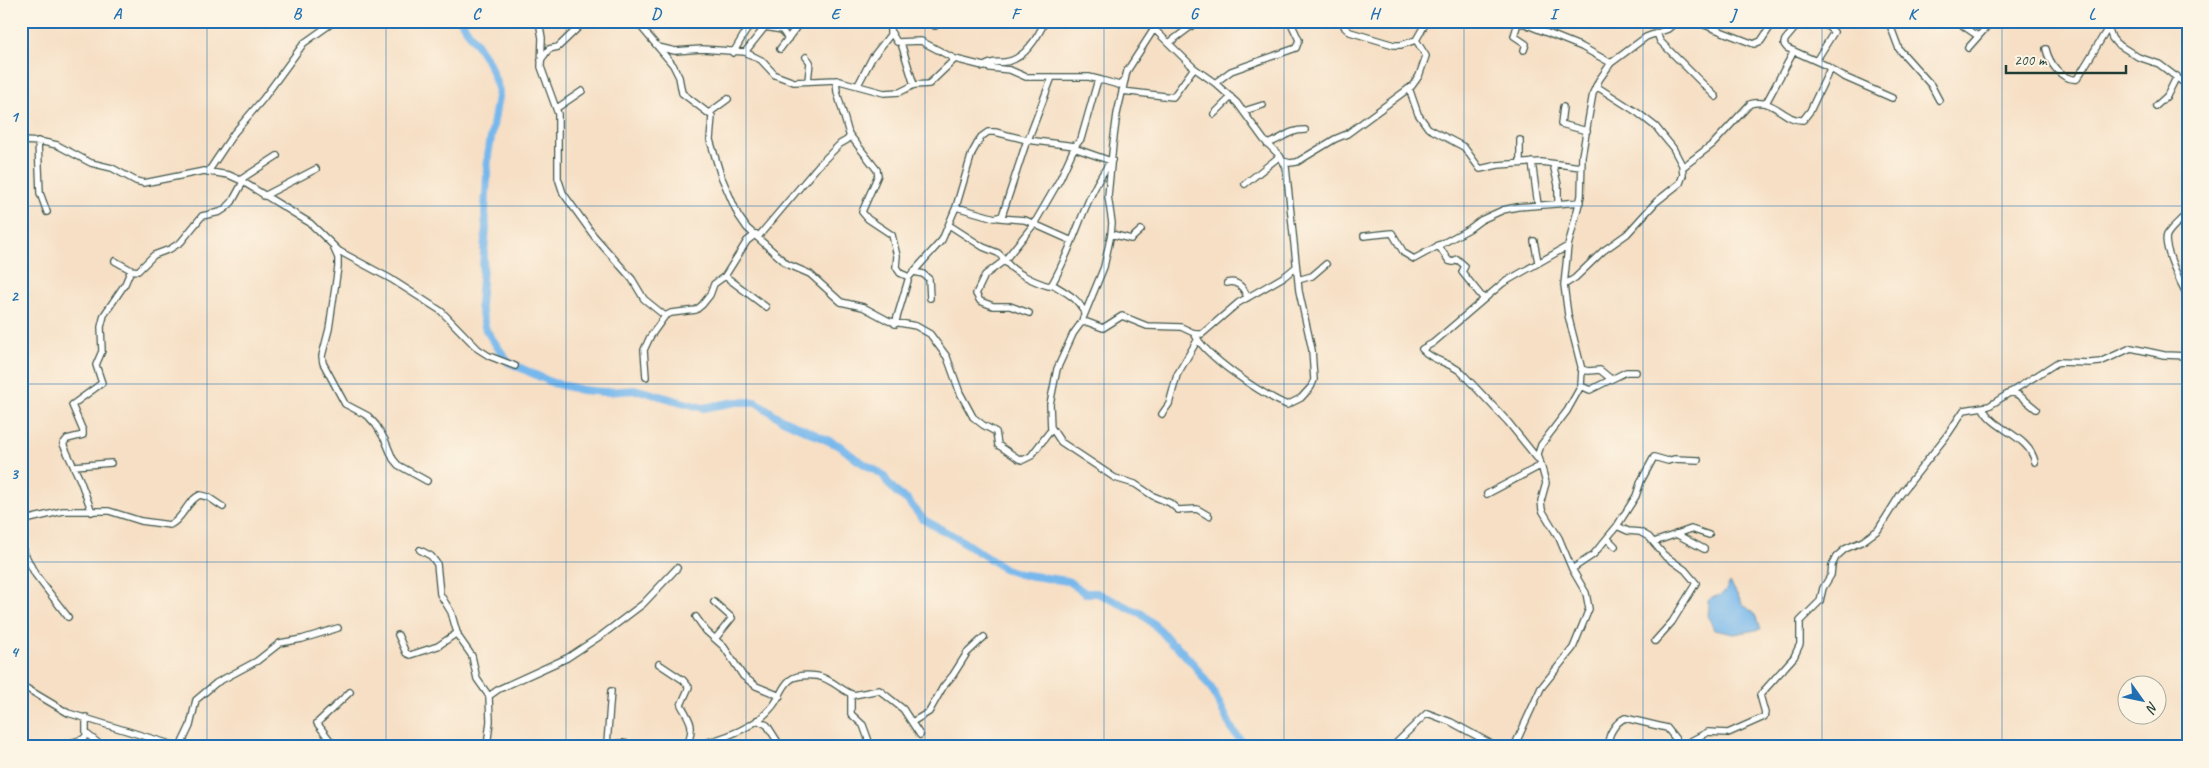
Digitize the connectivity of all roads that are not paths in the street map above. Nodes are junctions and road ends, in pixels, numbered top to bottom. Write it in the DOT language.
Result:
graph roads {
  1 [pos="335,21"];
  2 [pos="539,21"];
  3 [pos="585,21"];
  4 [pos="636,21"];
  5 [pos="752,21"];
  6 [pos="801,21"];
  7 [pos="886,21"];
  8 [pos="1045,21"];
  9 [pos="1146,21"];
  10 [pos="1198,21"];
  11 [pos="1290,21"];
  12 [pos="1342,21"];
  13 [pos="1427,21"];
  14 [pos="1677,21"];
  15 [pos="1694,21"];
  16 [pos="1774,21"];
  17 [pos="1801,21"];
  18 [pos="1821,21"];
  19 [pos="1899,21"];
  20 [pos="1956,21"];
  21 [pos="1992,21"];
  22 [pos="2106,21"];
  23 [pos="1889,23"];
  24 [pos="2108,28"];
  25 [pos="1154,29"];
  26 [pos="891,32"];
  27 [pos="1657,32"];
  28 [pos="1978,36"];
  29 [pos="788,39"];
  30 [pos="887,40"];
  31 [pos="1416,40"];
  32 [pos="898,42"];
  33 [pos="1169,43"];
  34 [pos="656,46"];
  35 [pos="1968,48"];
  36 [pos="780,49"];
  37 [pos="2046,49"];
  38 [pos="1524,50"];
  39 [pos="745,52"];
  40 [pos="1794,52"];
  41 [pos="732,53"];
  42 [pos="806,57"];
  43 [pos="955,58"];
  44 [pos="541,60"];
  45 [pos="1816,61"];
  46 [pos="1612,64"];
  47 [pos="983,67"];
  48 [pos="1194,68"];
  49 [pos="1830,68"];
  50 [pos="2177,76"];
  51 [pos="1052,77"];
  52 [pos="836,80"];
  53 [pos="1101,80"];
  54 [pos="1125,80"];
  55 [pos="808,81"];
  56 [pos="1215,83"];
  57 [pos="858,85"];
  58 [pos="914,85"];
  59 [pos="1596,86"];
  60 [pos="2188,86"];
  61 [pos="1409,88"];
  62 [pos="582,91"];
  63 [pos="1122,91"];
  64 [pos="1231,97"];
  65 [pos="1716,97"];
  66 [pos="1892,98"];
  67 [pos="728,99"];
  68 [pos="1939,100"];
  69 [pos="1766,103"];
  70 [pos="1262,105"];
  71 [pos="2156,106"];
  72 [pos="1562,107"];
  73 [pos="557,108"];
  74 [pos="1244,111"];
  75 [pos="710,113"];
  76 [pos="1214,114"];
  77 [pos="1305,130"];
  78 [pos="1587,131"];
  79 [pos="850,136"];
  80 [pos="1028,140"];
  81 [pos="1520,140"];
  82 [pos="21,141"];
  83 [pos="38,141"];
  84 [pos="1267,144"];
  85 [pos="1074,147"];
  86 [pos="278,156"];
  87 [pos="1281,158"];
  88 [pos="1112,160"];
  89 [pos="1532,162"];
  90 [pos="1520,164"];
  91 [pos="1553,164"];
  92 [pos="1581,167"];
  93 [pos="1683,167"];
  94 [pos="316,169"];
  95 [pos="208,172"];
  96 [pos="242,181"];
  97 [pos="1245,184"];
  98 [pos="264,196"];
  99 [pos="1580,202"];
  100 [pos="1558,203"];
  101 [pos="1538,205"];
  102 [pos="956,207"];
  103 [pos="47,212"];
  104 [pos="2188,212"];
  105 [pos="1000,218"];
  106 [pos="1034,224"];
  107 [pos="948,225"];
  108 [pos="1141,230"];
  109 [pos="1112,234"];
  110 [pos="757,236"];
  111 [pos="1364,236"];
  112 [pos="1072,241"];
  113 [pos="1534,241"];
  114 [pos="330,244"];
  115 [pos="1438,245"];
  116 [pos="1568,246"];
  117 [pos="1005,260"];
  118 [pos="115,261"];
  119 [pos="1538,262"];
  120 [pos="1326,264"];
  121 [pos="1296,267"];
  122 [pos="131,270"];
  123 [pos="915,272"];
  124 [pos="725,276"];
  125 [pos="909,278"];
  126 [pos="1298,280"];
  127 [pos="1227,283"];
  128 [pos="1052,284"];
  129 [pos="1564,285"];
  130 [pos="2188,297"];
  131 [pos="930,298"];
  132 [pos="1247,298"];
  133 [pos="1483,298"];
  134 [pos="766,307"];
  135 [pos="1030,313"];
  136 [pos="1084,313"];
  137 [pos="665,316"];
  138 [pos="1081,323"];
  139 [pos="896,324"];
  140 [pos="1194,333"];
  141 [pos="1198,339"];
  142 [pos="2188,356"];
  143 [pos="516,366"];
  144 [pos="1581,369"];
  145 [pos="1636,372"];
  146 [pos="646,377"];
  147 [pos="1611,379"];
  148 [pos="1582,386"];
  149 [pos="2010,392"];
  150 [pos="1984,408"];
  151 [pos="2036,410"];
  152 [pos="1162,414"];
  153 [pos="1051,427"];
  154 [pos="1538,458"];
  155 [pos="1698,460"];
  156 [pos="2035,462"];
  157 [pos="112,463"];
  158 [pos="74,466"];
  159 [pos="1540,466"];
  160 [pos="427,481"];
  161 [pos="1487,494"];
  162 [pos="223,507"];
  163 [pos="92,512"];
  164 [pos="1209,516"];
  165 [pos="21,521"];
  166 [pos="1617,526"];
  167 [pos="1676,534"];
  168 [pos="1709,534"];
  169 [pos="1607,538"];
  170 [pos="1654,542"];
  171 [pos="21,546"];
  172 [pos="1615,546"];
  173 [pos="1704,549"];
  174 [pos="420,550"];
  175 [pos="677,568"];
  176 [pos="1572,569"];
  177 [pos="714,602"];
  178 [pos="68,617"];
  179 [pos="696,617"];
  180 [pos="338,628"];
  181 [pos="458,634"];
  182 [pos="398,635"];
  183 [pos="984,637"];
  184 [pos="716,639"];
  185 [pos="1656,642"];
  186 [pos="659,664"];
  187 [pos="21,684"];
  188 [pos="612,691"];
  189 [pos="350,692"];
  190 [pos="851,694"];
  191 [pos="489,696"];
  192 [pos="780,696"];
  193 [pos="86,717"];
  194 [pos="757,720"];
  195 [pos="912,722"];
  196 [pos="87,734"];
  197 [pos="920,735"];
  198 [pos="608,744"];
  199 [pos="702,745"];
  200 [pos="57,747"];
  201 [pos="103,747"];
  202 [pos="180,747"];
  203 [pos="335,747"];
  204 [pos="487,747"];
  205 [pos="586,747"];
  206 [pos="644,747"];
  207 [pos="688,747"];
  208 [pos="781,747"];
  209 [pos="871,747"];
  210 [pos="1392,747"];
  211 [pos="1497,747"];
  212 [pos="1514,747"];
  213 [pos="1609,747"];
  1 -- 95 [label="street"];
  2 -- 44 [label="street"];
  3 -- 44 [label="street"];
  4 -- 34 [label="street"];
  5 -- 41 [label="street"];
  6 -- 29 [label="street"];
  7 -- 26 [label="street"];
  8 -- 47 [label="street"];
  9 -- 25 [label="street"];
  10 -- 33 [label="street"];
  11 -- 56 [label="street"];
  12 -- 31 [label="street"];
  13 -- 31 [label="street"];
  14 -- 27 [label="street"];
  15 -- 16 [label="street"];
  17 -- 40 [label="street"];
  18 -- 45 [label="street"];
  19 -- 23 [label="street"];
  20 -- 28 [label="street"];
  21 -- 28 [label="street"];
  22 -- 24 [label="street"];
  23 -- 68 [label="street"];
  24 -- 37 [label="street"];
  24 -- 50 [label="street"];
  25 -- 33 [label="street"];
  25 -- 54 [label="street"];
  26 -- 30 [label="street"];
  26 -- 32 [label="street"];
  27 -- 46 [label="street"];
  27 -- 65 [label="street"];
  28 -- 35 [label="street"];
  29 -- 36 [label="street"];
  29 -- 39 [label="street"];
  30 -- 32 [label="street"];
  30 -- 57 [label="street"];
  31 -- 61 [label="street"];
  32 -- 43 [label="street"];
  32 -- 58 [label="street"];
  33 -- 48 [label="street"];
  34 -- 41 [label="street"];
  34 -- 75 [label="street"];
  38 -- 46 [label="street"];
  39 -- 41 [label="street"];
  39 -- 55 [label="street"];
  40 -- 45 [label="street"];
  40 -- 69 [label="street"];
  42 -- 55 [label="street"];
  43 -- 47 [label="street"];
  43 -- 58 [label="street"];
  44 -- 73 [label="street"];
  45 -- 49 [label="street"];
  46 -- 59 [label="street"];
  47 -- 51 [label="street"];
  48 -- 56 [label="street"];
  48 -- 63 [label="street"];
  49 -- 66 [label="street"];
  49 -- 69 [label="street"];
  50 -- 60 [label="street"];
  50 -- 71 [label="street"];
  51 -- 53 [label="street"];
  51 -- 80 [label="street"];
  52 -- 55 [label="street"];
  52 -- 57 [label="street"];
  52 -- 79 [label="street"];
  53 -- 54 [label="street"];
  53 -- 85 [label="street"];
  54 -- 63 [label="street"];
  56 -- 64 [label="street"];
  57 -- 58 [label="street"];
  59 -- 78 [label="street"];
  59 -- 93 [label="street"];
  61 -- 87 [label="street"];
  61 -- 90 [label="street"];
  62 -- 73 [label="street"];
  63 -- 88 [label="street"];
  64 -- 74 [label="street"];
  64 -- 76 [label="street"];
  67 -- 75 [label="street"];
  69 -- 93 [label="street"];
  70 -- 74 [label="street"];
  72 -- 78 [label="street"];
  73 -- 137 [label="street"];
  74 -- 84 [label="street"];
  75 -- 110 [label="street"];
  77 -- 84 [label="street"];
  78 -- 92 [label="street"];
  79 -- 110 [label="street"];
  79 -- 125 [label="street"];
  80 -- 85 [label="street"];
  80 -- 102 [label="street"];
  80 -- 105 [label="street"];
  81 -- 90 [label="street"];
  82 -- 83 [label="street"];
  83 -- 95 [label="street"];
  83 -- 103 [label="street"];
  84 -- 87 [label="street"];
  85 -- 88 [label="street"];
  85 -- 106 [label="street"];
  86 -- 96 [label="street"];
  87 -- 97 [label="street"];
  87 -- 121 [label="street"];
  88 -- 109 [label="street"];
  88 -- 112 [label="street"];
  89 -- 90 [label="street"];
  89 -- 91 [label="street"];
  89 -- 101 [label="street"];
  91 -- 92 [label="street"];
  91 -- 100 [label="street"];
  92 -- 99 [label="street"];
  93 -- 129 [label="street"];
  94 -- 98 [label="street"];
  95 -- 96 [label="street"];
  96 -- 98 [label="street"];
  96 -- 122 [label="street"];
  98 -- 114 [label="street"];
  99 -- 100 [label="street"];
  99 -- 116 [label="street"];
  100 -- 101 [label="street"];
  101 -- 115 [label="street"];
  102 -- 105 [label="street"];
  102 -- 107 [label="street"];
  104 -- 130 [label="street"];
  105 -- 106 [label="street"];
  106 -- 112 [label="street"];
  106 -- 117 [label="street"];
  107 -- 117 [label="street"];
  107 -- 123 [label="street"];
  108 -- 109 [label="street"];
  109 -- 136 [label="street"];
  110 -- 124 [label="street"];
  110 -- 139 [label="street"];
  111 -- 115 [label="street"];
  112 -- 128 [label="street"];
  113 -- 119 [label="street"];
  114 -- 143 [label="street"];
  114 -- 160 [label="street"];
  115 -- 133 [label="street"];
  116 -- 119 [label="street"];
  116 -- 129 [label="street"];
  117 -- 128 [label="street"];
  117 -- 135 [label="street"];
  118 -- 122 [label="street"];
  119 -- 133 [label="street"];
  120 -- 126 [label="street"];
  121 -- 126 [label="street"];
  121 -- 132 [label="street"];
  122 -- 158 [label="street"];
  123 -- 125 [label="street"];
  123 -- 131 [label="street"];
  124 -- 134 [label="street"];
  124 -- 137 [label="street"];
  125 -- 139 [label="street"];
  126 -- 141 [label="street"];
  127 -- 132 [label="street"];
  128 -- 136 [label="street"];
  129 -- 144 [label="street"];
  132 -- 140 [label="street"];
  133 -- 154 [label="street"];
  136 -- 138 [label="street"];
  137 -- 146 [label="street"];
  138 -- 140 [label="street"];
  138 -- 153 [label="street"];
  139 -- 153 [label="street"];
  140 -- 141 [label="street"];
  141 -- 152 [label="street"];
  142 -- 149 [label="street"];
  144 -- 147 [label="street"];
  144 -- 148 [label="street"];
  145 -- 147 [label="street"];
  147 -- 148 [label="street"];
  148 -- 154 [label="street"];
  149 -- 150 [label="street"];
  149 -- 151 [label="street"];
  150 -- 156 [label="street"];
  150 -- 213 [label="street"];
  153 -- 164 [label="street"];
  154 -- 159 [label="street"];
  155 -- 166 [label="street"];
  157 -- 158 [label="street"];
  158 -- 163 [label="street"];
  159 -- 161 [label="street"];
  159 -- 176 [label="street"];
  162 -- 163 [label="street"];
  163 -- 165 [label="street"];
  166 -- 169 [label="street"];
  166 -- 170 [label="street"];
  167 -- 168 [label="street"];
  167 -- 170 [label="street"];
  167 -- 173 [label="street"];
  169 -- 172 [label="street"];
  169 -- 176 [label="street"];
  170 -- 185 [label="street"];
  171 -- 178 [label="street"];
  174 -- 181 [label="street"];
  175 -- 191 [label="street"];
  176 -- 212 [label="street"];
  177 -- 184 [label="street"];
  179 -- 184 [label="street"];
  180 -- 202 [label="street"];
  181 -- 182 [label="street"];
  181 -- 191 [label="street"];
  183 -- 195 [label="street"];
  184 -- 192 [label="street"];
  186 -- 207 [label="street"];
  187 -- 193 [label="street"];
  188 -- 198 [label="street"];
  189 -- 203 [label="street"];
  190 -- 192 [label="street"];
  190 -- 195 [label="street"];
  190 -- 209 [label="street"];
  191 -- 204 [label="street"];
  192 -- 194 [label="street"];
  193 -- 196 [label="street"];
  193 -- 202 [label="street"];
  194 -- 199 [label="street"];
  194 -- 208 [label="street"];
  195 -- 197 [label="street"];
  196 -- 200 [label="street"];
  196 -- 201 [label="street"];
  198 -- 205 [label="street"];
  198 -- 206 [label="street"];
  199 -- 207 [label="street"];
  210 -- 211 [label="street"];
}
